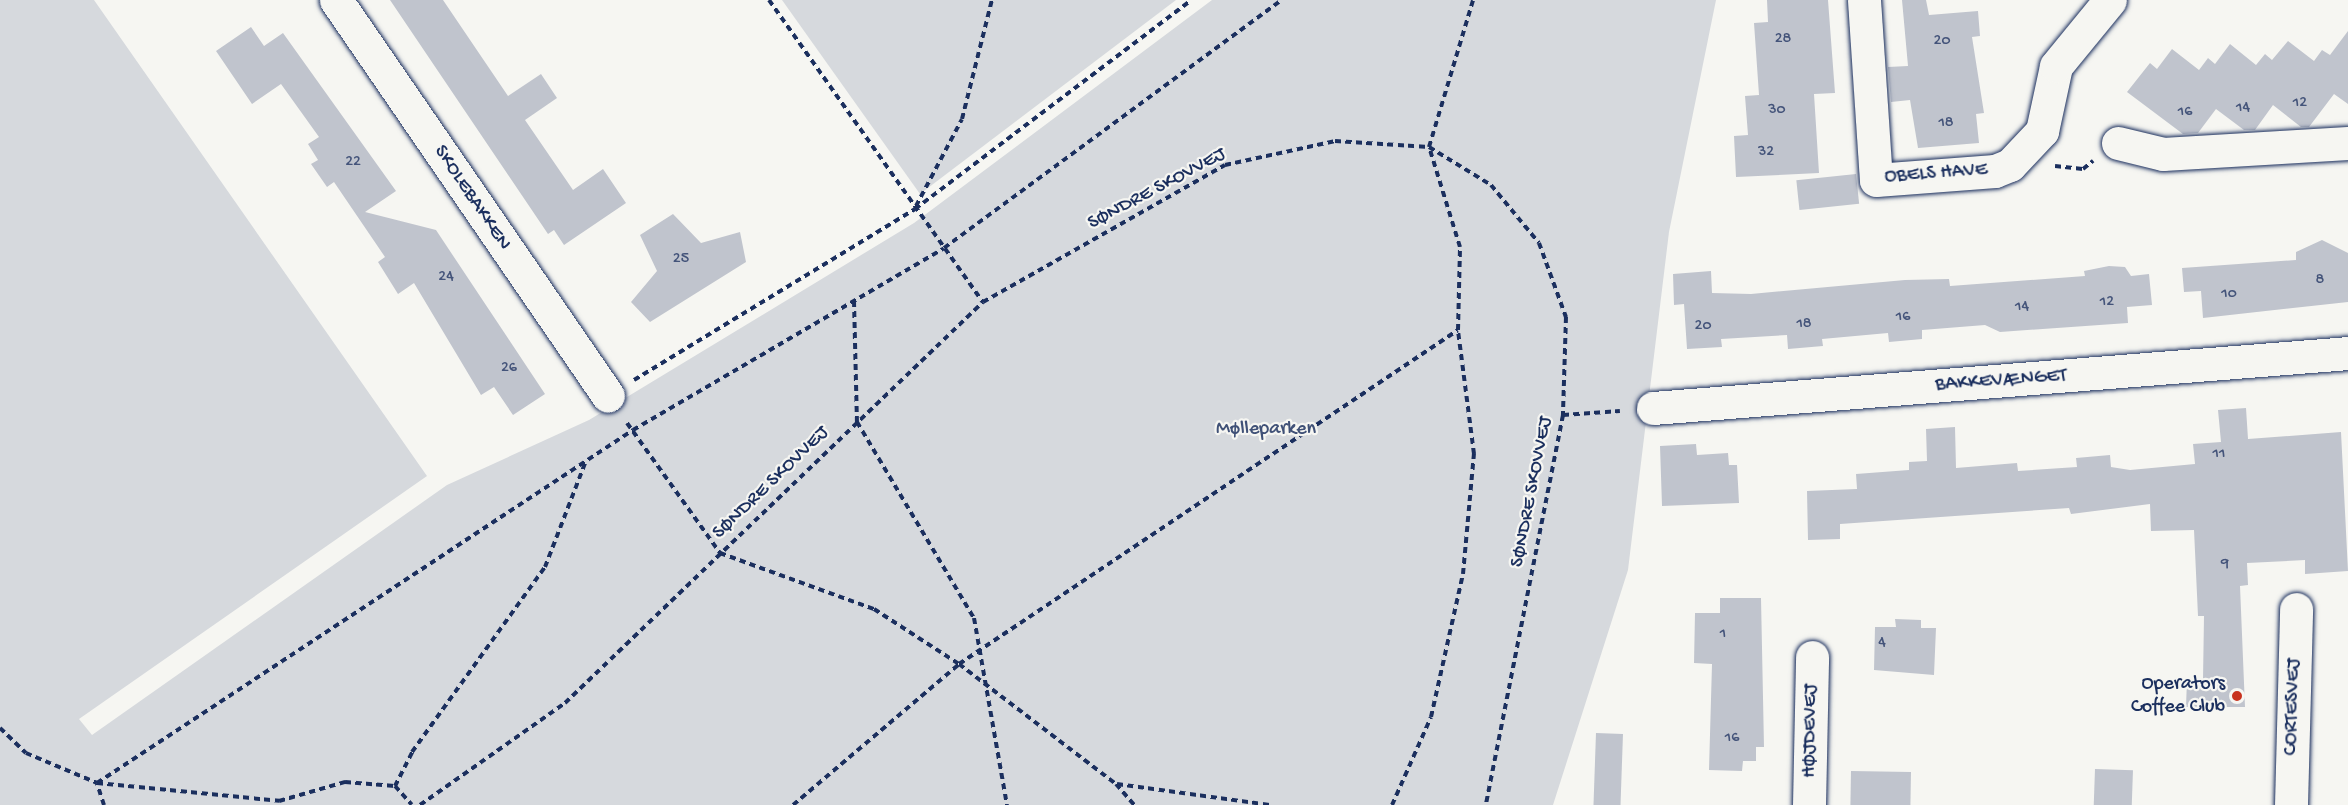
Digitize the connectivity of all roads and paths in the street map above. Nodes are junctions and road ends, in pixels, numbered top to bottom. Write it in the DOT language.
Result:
graph roads {
  1 [pos="336,0"];
  2 [pos="770,0"];
  3 [pos="992,0"];
  4 [pos="1191,0"];
  5 [pos="1281,0"];
  6 [pos="1473,0"];
  7 [pos="1864,0"];
  8 [pos="2110,0"];
  9 [pos="2118,143"];
  10 [pos="2348,143"];
  11 [pos="1429,147"];
  12 [pos="2031,148"];
  13 [pos="915,209"];
  14 [pos="944,248"];
  15 [pos="854,301"];
  16 [pos="983,302"];
  17 [pos="1458,330"];
  18 [pos="2348,353"];
  19 [pos="608,396"];
  20 [pos="1653,408"];
  21 [pos="1563,415"];
  22 [pos="857,422"];
  23 [pos="633,430"];
  24 [pos="586,460"];
  25 [pos="720,553"];
  26 [pos="2296,609"];
  27 [pos="979,650"];
  28 [pos="1812,657"];
  29 [pos="959,664"];
  30 [pos="982,682"];
  31 [pos="0,728"];
  32 [pos="97,783"];
  33 [pos="1116,784"];
  34 [pos="394,786"];
  35 [pos="104,805"];
  36 [pos="412,805"];
  37 [pos="420,805"];
  38 [pos="793,805"];
  39 [pos="1007,805"];
  40 [pos="1134,805"];
  41 [pos="1270,805"];
  42 [pos="1392,805"];
  43 [pos="1486,805"];
  44 [pos="1809,805"];
  45 [pos="2291,805"];
  1 -- 19 [label="street, SKOLEBAKKEN"];
  2 -- 13 [label="path"];
  3 -- 13 [label="path"];
  4 -- 13 [label="path"];
  5 -- 14 [label="path"];
  6 -- 11 [label="path"];
  7 -- 12 [label="street, OBELS HAVE"];
  8 -- 12 [label="street"];
  9 -- 10 [label="street"];
  9 -- 12 [label="path"];
  11 -- 16 [label="path, SØNDRE SKOVVEJ"];
  11 -- 17 [label="path"];
  11 -- 21 [label="path, SØNDRE SKOVVEJ"];
  13 -- 14 [label="path"];
  13 -- 19 [label="path"];
  14 -- 15 [label="path"];
  14 -- 16 [label="path"];
  15 -- 22 [label="path"];
  15 -- 23 [label="path"];
  16 -- 22 [label="path, SØNDRE SKOVVEJ"];
  17 -- 27 [label="path"];
  17 -- 42 [label="path"];
  18 -- 20 [label="street, BAKKEVÆNGET"];
  19 -- 23 [label="path"];
  20 -- 21 [label="path"];
  21 -- 43 [label="path, SØNDRE SKOVVEJ"];
  22 -- 25 [label="path, SØNDRE SKOVVEJ"];
  22 -- 27 [label="path"];
  23 -- 24 [label="path"];
  23 -- 25 [label="path"];
  24 -- 32 [label="path"];
  24 -- 34 [label="path"];
  25 -- 29 [label="path"];
  25 -- 37 [label="path, SØNDRE SKOVVEJ"];
  26 -- 45 [label="street, CORTESVEJ"];
  27 -- 29 [label="path"];
  27 -- 30 [label="path"];
  28 -- 44 [label="street, HØJDEVEJ"];
  29 -- 30 [label="path"];
  29 -- 38 [label="path"];
  30 -- 33 [label="path"];
  30 -- 39 [label="path"];
  31 -- 32 [label="path"];
  32 -- 34 [label="path"];
  32 -- 35 [label="path"];
  33 -- 40 [label="path"];
  33 -- 41 [label="path"];
  34 -- 36 [label="path"];
}
